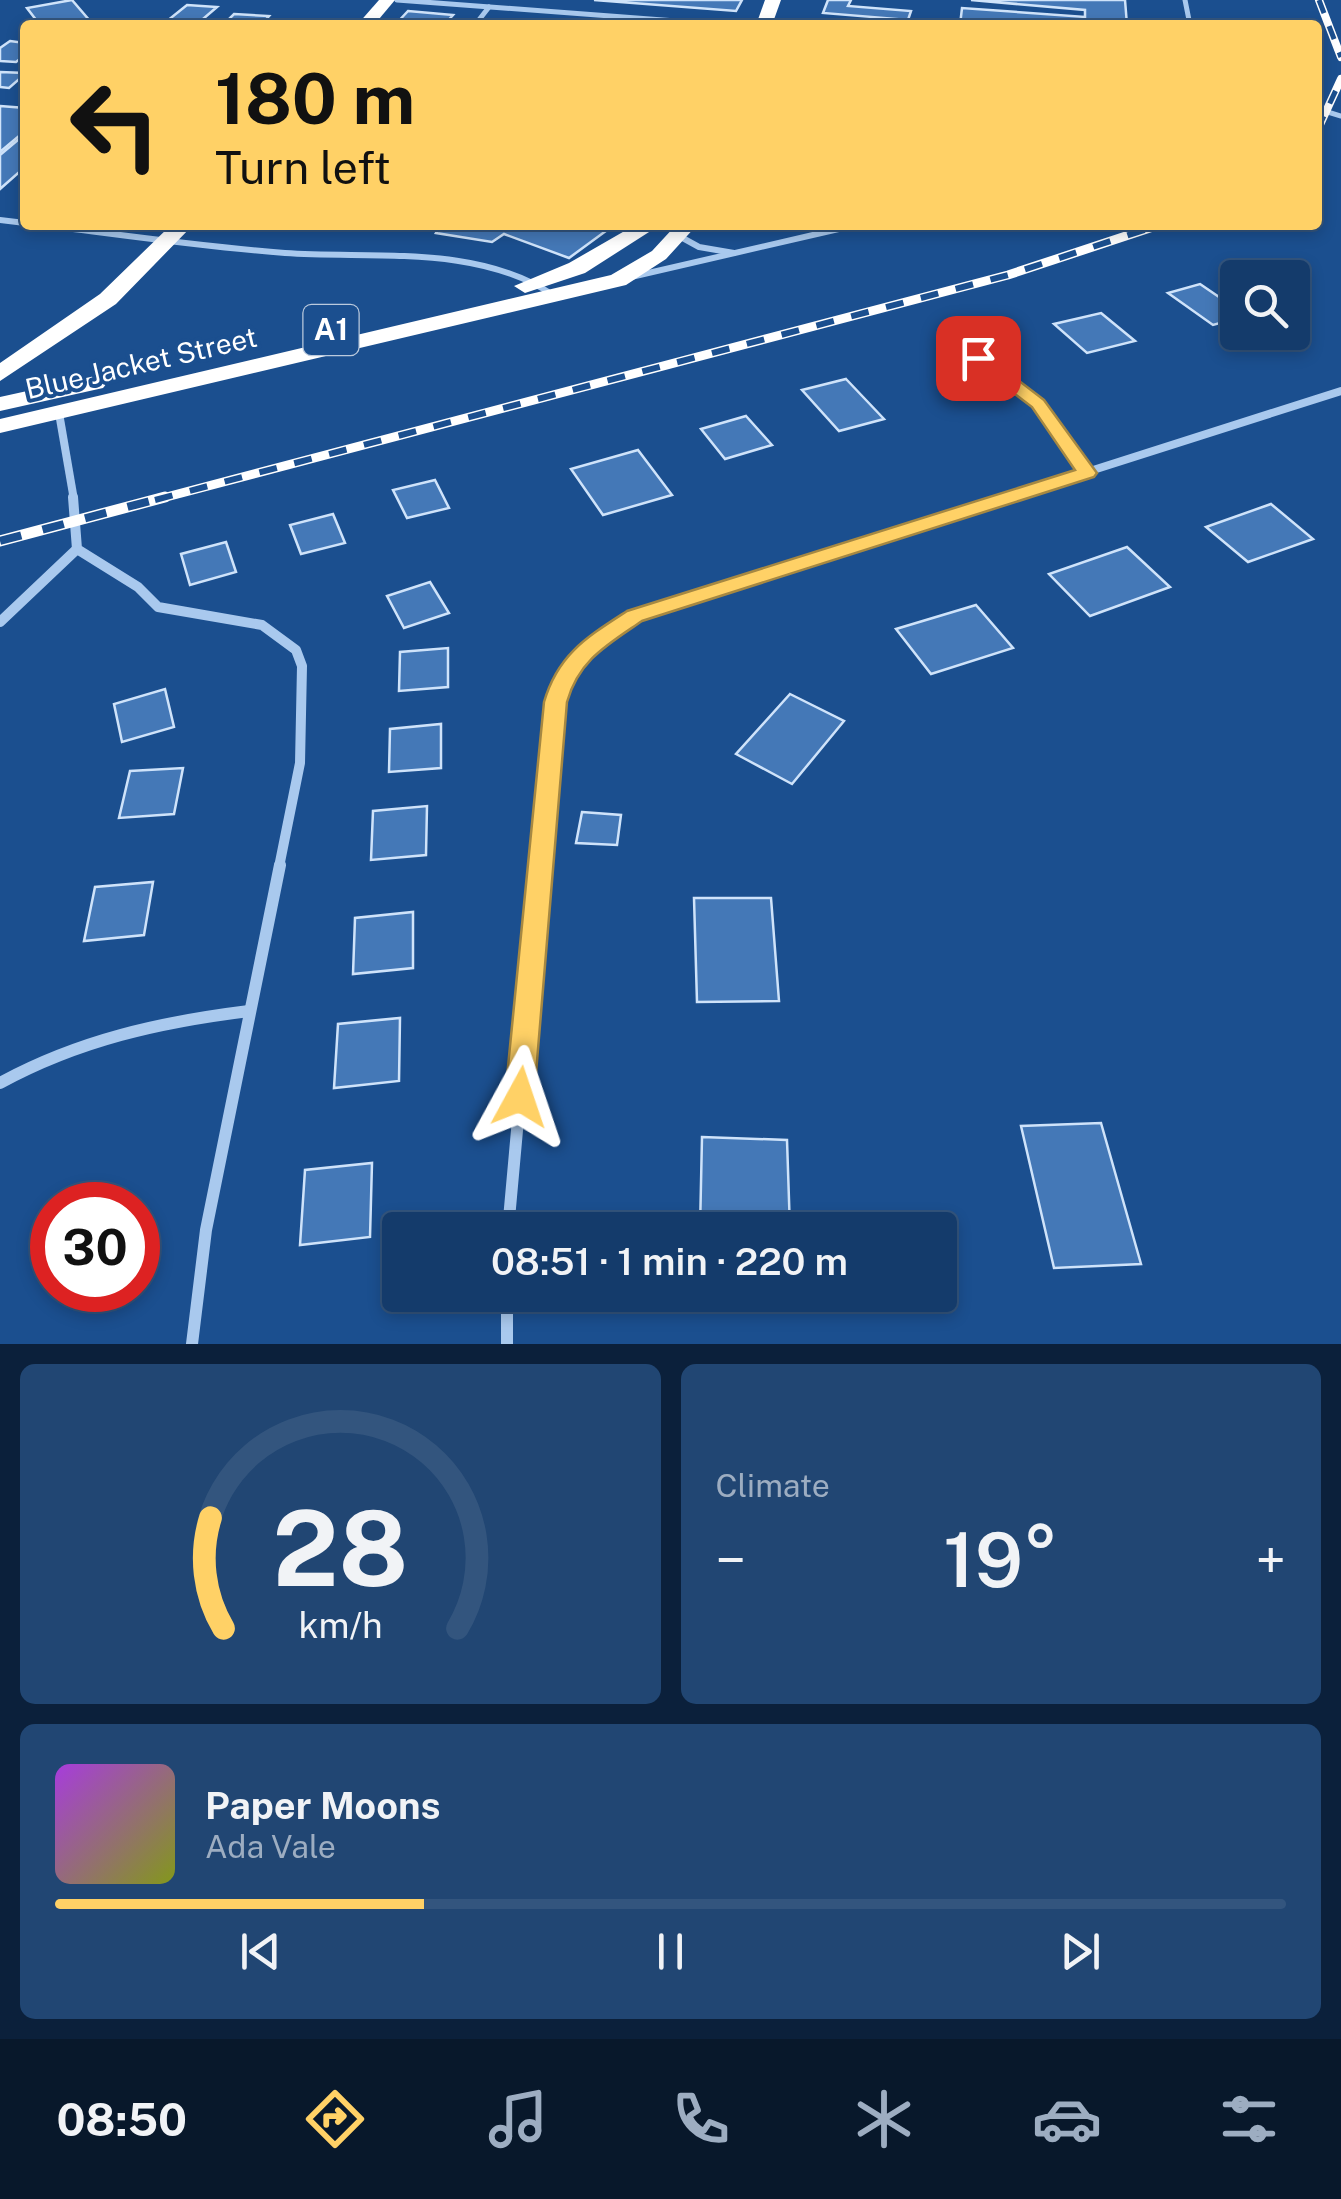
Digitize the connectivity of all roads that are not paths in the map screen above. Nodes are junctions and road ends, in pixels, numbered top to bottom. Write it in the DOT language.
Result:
graph roads {
  1 [pos="388,0"];
  2 [pos="397,0"];
  3 [pos="489,7"];
  4 [pos="370,20"];
  5 [pos="479,20"];
  6 [pos="662,20"];
  7 [pos="126,230"];
  8 [pos="643,230"];
  9 [pos="836,230"];
  10 [pos="683,231"];
  11 [pos="176,233"];
  12 [pos="738,254"];
  13 [pos="618,280"];
  14 [pos="548,290"];
  15 [pos="978,358"];
  16 [pos="0,374"];
  17 [pos="1341,391"];
  18 [pos="0,404"];
  19 [pos="60,413"];
  20 [pos="0,426"];
  21 [pos="1087,473"];
  22 [pos="77,549"];
  23 [pos="0,622"];
  24 [pos="249,1010"];
  25 [pos="0,1083"];
  26 [pos="510,1212"];
  27 [pos="508,1312"];
  28 [pos="192,1344"];
  29 [pos="507,1344"];
  1 -- 4 [label="highway"];
  2 -- 3 [label="lane"];
  3 -- 5 [label="lane"];
  3 -- 6 [label="lane"];
  7 -- 11 [label="lane"];
  8 -- 14 [label="highway, Blue Jacket Street / A1"];
  9 -- 12 [label="lane"];
  10 -- 12 [label="lane"];
  10 -- 13 [label="highway, Blue Jacket Street / A1"];
  11 -- 14 [label="lane"];
  11 -- 16 [label="highway"];
  12 -- 13 [label="lane"];
  13 -- 14 [label="highway, Blue Jacket Street / A1"];
  14 -- 18 [label="highway, Blue Jacket Street / A1"];
  14 -- 19 [label="highway, Blue Jacket Street / A1"];
  15 -- 21 [label="street"];
  17 -- 21 [label="street"];
  19 -- 20 [label="highway, Blue Jacket Street / A1"];
  19 -- 22 [label="street"];
  21 -- 26 [label="street"];
  22 -- 23 [label="street"];
  22 -- 24 [label="street"];
  24 -- 25 [label="street"];
  24 -- 28 [label="street"];
  27 -- 29 [label="street"];
}
